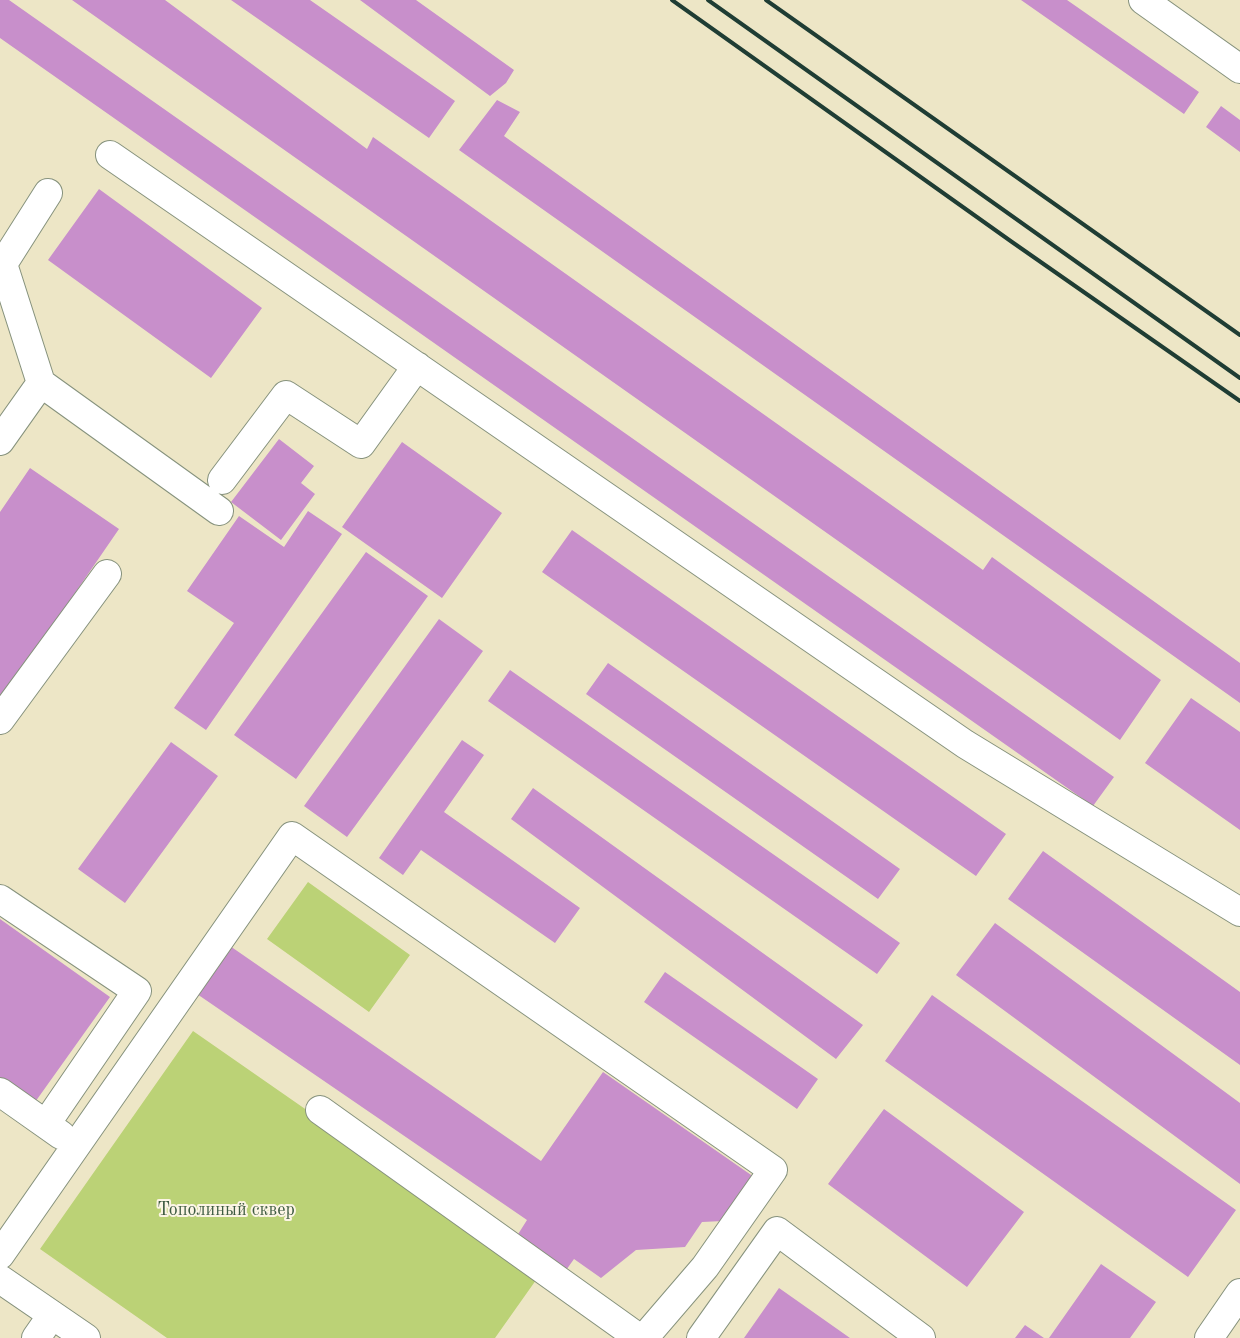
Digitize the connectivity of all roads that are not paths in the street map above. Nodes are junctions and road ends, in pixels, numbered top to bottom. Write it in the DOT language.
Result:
graph roads {
  1 [pos="1143,0"];
  2 [pos="1240,69"];
  3 [pos="110,155"];
  4 [pos="48,193"];
  5 [pos="417,366"];
  6 [pos="41,383"];
  7 [pos="0,441"];
  8 [pos="222,480"];
  9 [pos="219,511"];
  10 [pos="106,574"];
  11 [pos="0,720"];
  12 [pos="0,898"];
  13 [pos="1240,912"];
  14 [pos="0,1092"];
  15 [pos="320,1110"];
  16 [pos="46,1124"];
  17 [pos="76,1146"];
  18 [pos="0,1255"];
  19 [pos="0,1279"];
  20 [pos="1240,1293"];
  21 [pos="52,1315"];
  22 [pos="36,1338"];
  23 [pos="86,1338"];
  24 [pos="639,1338"];
  25 [pos="644,1338"];
  26 [pos="700,1338"];
  27 [pos="920,1338"];
  28 [pos="1209,1338"];
  1 -- 2 [label="street"];
  3 -- 5 [label="street"];
  4 -- 6 [label="street"];
  5 -- 8 [label="street"];
  5 -- 13 [label="street"];
  6 -- 7 [label="street"];
  6 -- 9 [label="street"];
  10 -- 11 [label="street"];
  12 -- 16 [label="street"];
  14 -- 16 [label="street"];
  15 -- 24 [label="street"];
  16 -- 17 [label="street"];
  17 -- 18 [label="street"];
  17 -- 25 [label="street"];
  19 -- 21 [label="street"];
  20 -- 28 [label="street"];
  21 -- 22 [label="street"];
  21 -- 23 [label="street"];
  26 -- 27 [label="street"];
}
